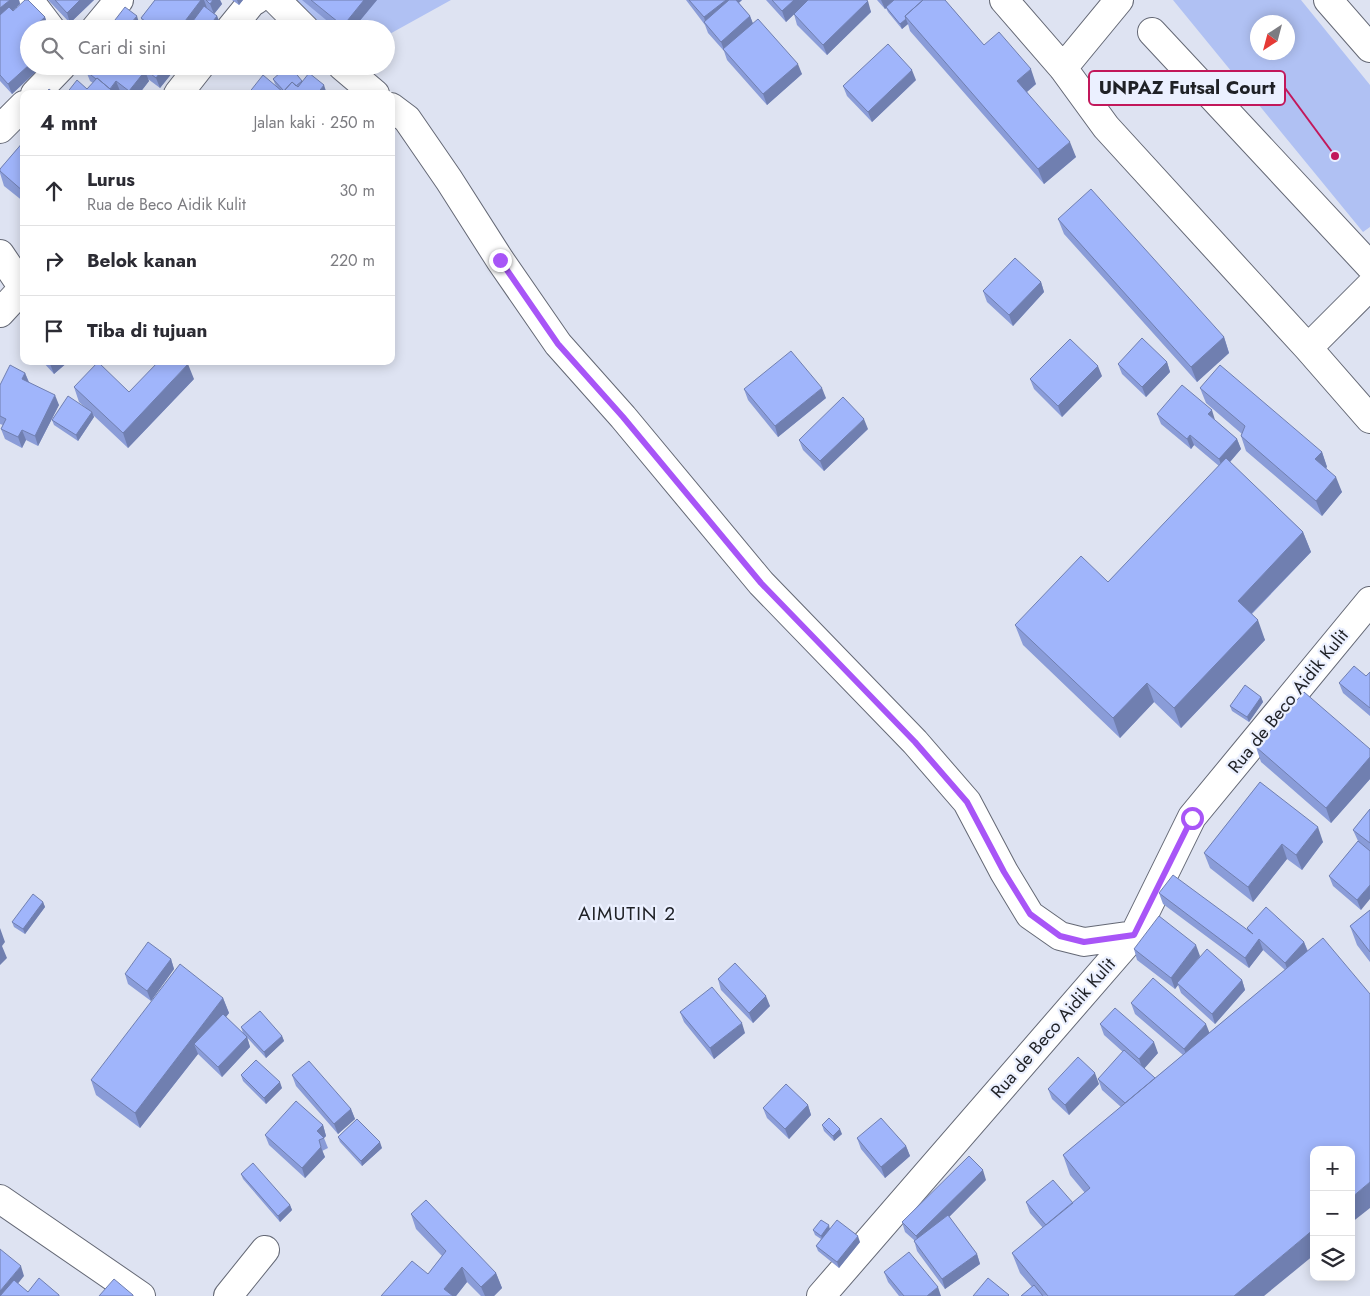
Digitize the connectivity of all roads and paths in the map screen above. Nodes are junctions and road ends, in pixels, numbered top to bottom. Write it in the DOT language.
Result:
graph roads {
  1 [pos="29,0"];
  2 [pos="119,0"];
  3 [pos="256,0"];
  4 [pos="276,0"];
  5 [pos="1004,0"];
  6 [pos="1119,0"];
  7 [pos="1328,0"];
  8 [pos="44,20"];
  9 [pos="102,20"];
  10 [pos="237,20"];
  11 [pos="295,20"];
  12 [pos="1152,32"];
  13 [pos="1370,48"];
  14 [pos="1063,68"];
  15 [pos="53,75"];
  16 [pos="193,75"];
  17 [pos="353,75"];
  18 [pos="39,90"];
  19 [pos="181,90"];
  20 [pos="370,90"];
  21 [pos="20,109"];
  22 [pos="395,110"];
  23 [pos="0,129"];
  24 [pos="0,254"];
  25 [pos="1370,266"];
  26 [pos="20,284"];
  27 [pos="1370,286"];
  28 [pos="20,291"];
  29 [pos="0,313"];
  30 [pos="1308,348"];
  31 [pos="1370,419"];
  32 [pos="1370,601"];
  33 [pos="1134,935"];
  34 [pos="0,1199"];
  35 [pos="265,1250"];
  36 [pos="141,1296"];
  37 [pos="228,1296"];
  38 [pos="821,1296"];
  1 -- 8 [label="street"];
  2 -- 9 [label="street"];
  3 -- 10 [label="street"];
  4 -- 11 [label="street"];
  5 -- 14 [label="street"];
  6 -- 14 [label="street"];
  7 -- 13 [label="street"];
  12 -- 25 [label="street"];
  14 -- 30 [label="street"];
  15 -- 18 [label="street"];
  16 -- 19 [label="street"];
  17 -- 20 [label="street"];
  21 -- 23 [label="street"];
  22 -- 33 [label="street"];
  24 -- 26 [label="street"];
  27 -- 30 [label="street"];
  28 -- 29 [label="street"];
  30 -- 31 [label="street"];
  32 -- 33 [label="street, Rua de Beco Aidik Kulit"];
  33 -- 38 [label="street, Rua de Beco Aidik Kulit"];
  34 -- 36 [label="street"];
  35 -- 37 [label="street"];
}
